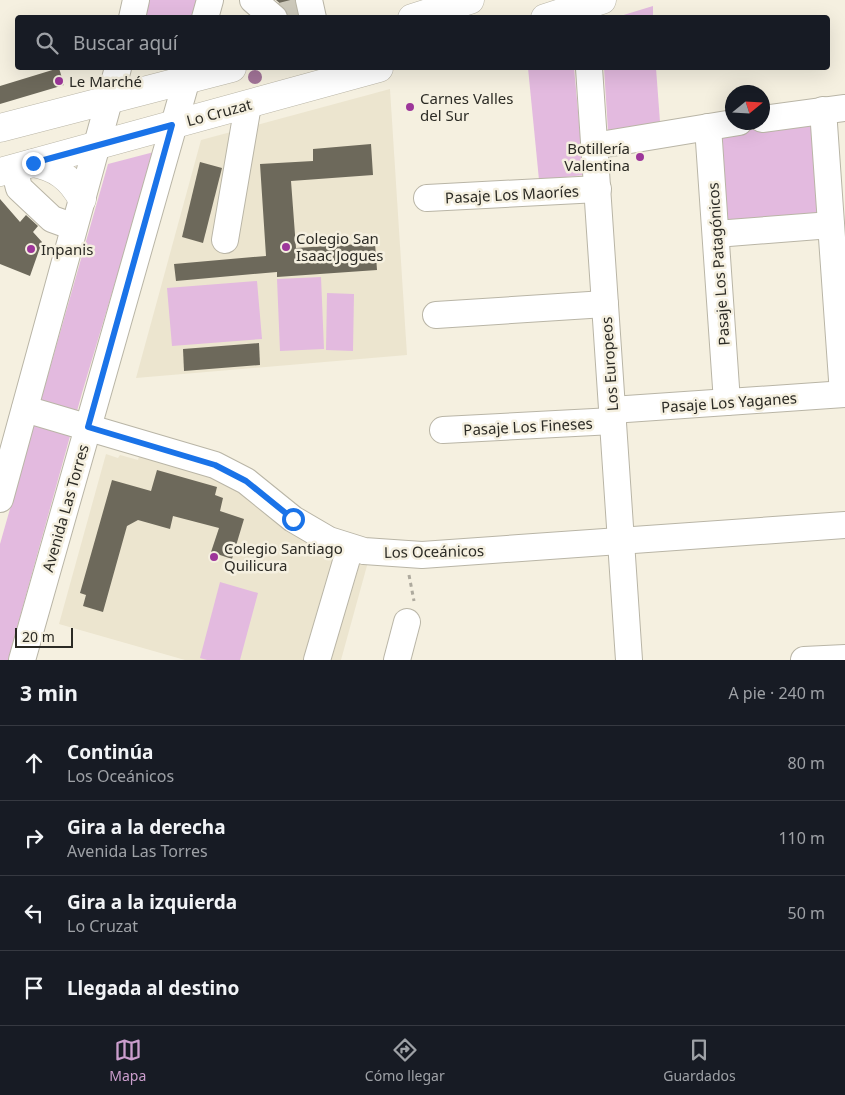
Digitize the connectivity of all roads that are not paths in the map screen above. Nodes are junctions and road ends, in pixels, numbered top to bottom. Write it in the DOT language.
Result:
graph roads {
  1 [pos="136,0"];
  2 [pos="210,0"];
  3 [pos="470,0"];
  4 [pos="591,8"];
  5 [pos="133,15"];
  6 [pos="206,15"];
  7 [pos="422,15"];
  8 [pos="559,15"];
  9 [pos="117,70"];
  10 [pos="214,70"];
  11 [pos="372,70"];
  12 [pos="589,70"];
  13 [pos="188,73"];
  14 [pos="109,99"];
  15 [pos="248,104"];
  16 [pos="834,109"];
  17 [pos="770,118"];
  18 [pos="725,124"];
  19 [pos="172,125"];
  20 [pos="708,127"];
  21 [pos="0,128"];
  22 [pos="96,146"];
  23 [pos="594,146"];
  24 [pos="15,168"];
  25 [pos="598,189"];
  26 [pos="427,198"];
  27 [pos="82,199"];
  28 [pos="831,225"];
  29 [pos="74,227"];
  30 [pos="716,234"];
  31 [pos="225,240"];
  32 [pos="605,304"];
  33 [pos="436,315"];
  34 [pos="844,394"];
  35 [pos="727,402"];
  36 [pos="25,409"];
  37 [pos="612,415"];
  38 [pos="88,427"];
  39 [pos="442,430"];
  40 [pos="0,498"];
  41 [pos="845,525"];
  42 [pos="621,540"];
  43 [pos="350,548"];
  44 [pos="407,622"];
  45 [pos="845,658"];
  46 [pos="22,660"];
  47 [pos="317,660"];
  48 [pos="397,660"];
  49 [pos="629,660"];
  50 [pos="804,660"];
  1 -- 5 [label="street"];
  2 -- 6 [label="street"];
  3 -- 7 [label="main road"];
  4 -- 8 [label="main road"];
  9 -- 14 [label="street"];
  10 -- 13 [label="main road"];
  11 -- 15 [label="main road, Lo Cruzat"];
  12 -- 23 [label="street, Los Europeos"];
  13 -- 14 [label="main road"];
  13 -- 19 [label="street, Avenida Las Torres"];
  14 -- 21 [label="main road"];
  14 -- 22 [label="street"];
  15 -- 19 [label="main road, Lo Cruzat"];
  15 -- 31 [label="street"];
  16 -- 17 [label="street"];
  16 -- 28 [label="street"];
  18 -- 20 [label="street"];
  19 -- 22 [label="main road, Lo Cruzat"];
  19 -- 38 [label="street, Avenida Las Torres"];
  20 -- 23 [label="street"];
  20 -- 30 [label="street, Pasaje Los Patagónicos"];
  22 -- 24 [label="main road, Lo Cruzat"];
  22 -- 27 [label="street"];
  23 -- 25 [label="street, Los Europeos"];
  24 -- 27 [label="main road"];
  24 -- 29 [label="street"];
  25 -- 26 [label="street, Pasaje Los Maoríes"];
  25 -- 32 [label="street, Los Europeos"];
  27 -- 29 [label="street"];
  28 -- 30 [label="street"];
  28 -- 34 [label="street"];
  29 -- 36 [label="street"];
  30 -- 35 [label="street, Pasaje Los Patagónicos"];
  32 -- 33 [label="street"];
  32 -- 37 [label="street, Los Europeos"];
  34 -- 35 [label="street, Pasaje Los Yaganes"];
  35 -- 37 [label="street, Pasaje Los Yaganes"];
  36 -- 38 [label="street, Los Oceánicos"];
  36 -- 40 [label="street"];
  37 -- 39 [label="street, Pasaje Los Fineses"];
  37 -- 42 [label="street, Los Europeos"];
  38 -- 43 [label="street, Los Oceánicos"];
  38 -- 46 [label="street, Avenida Las Torres"];
  41 -- 42 [label="street, Los Oceánicos"];
  42 -- 43 [label="street, Los Oceánicos"];
  42 -- 49 [label="street, Los Europeos"];
  43 -- 47 [label="street"];
  44 -- 48 [label="street"];
  45 -- 50 [label="street"];
}
